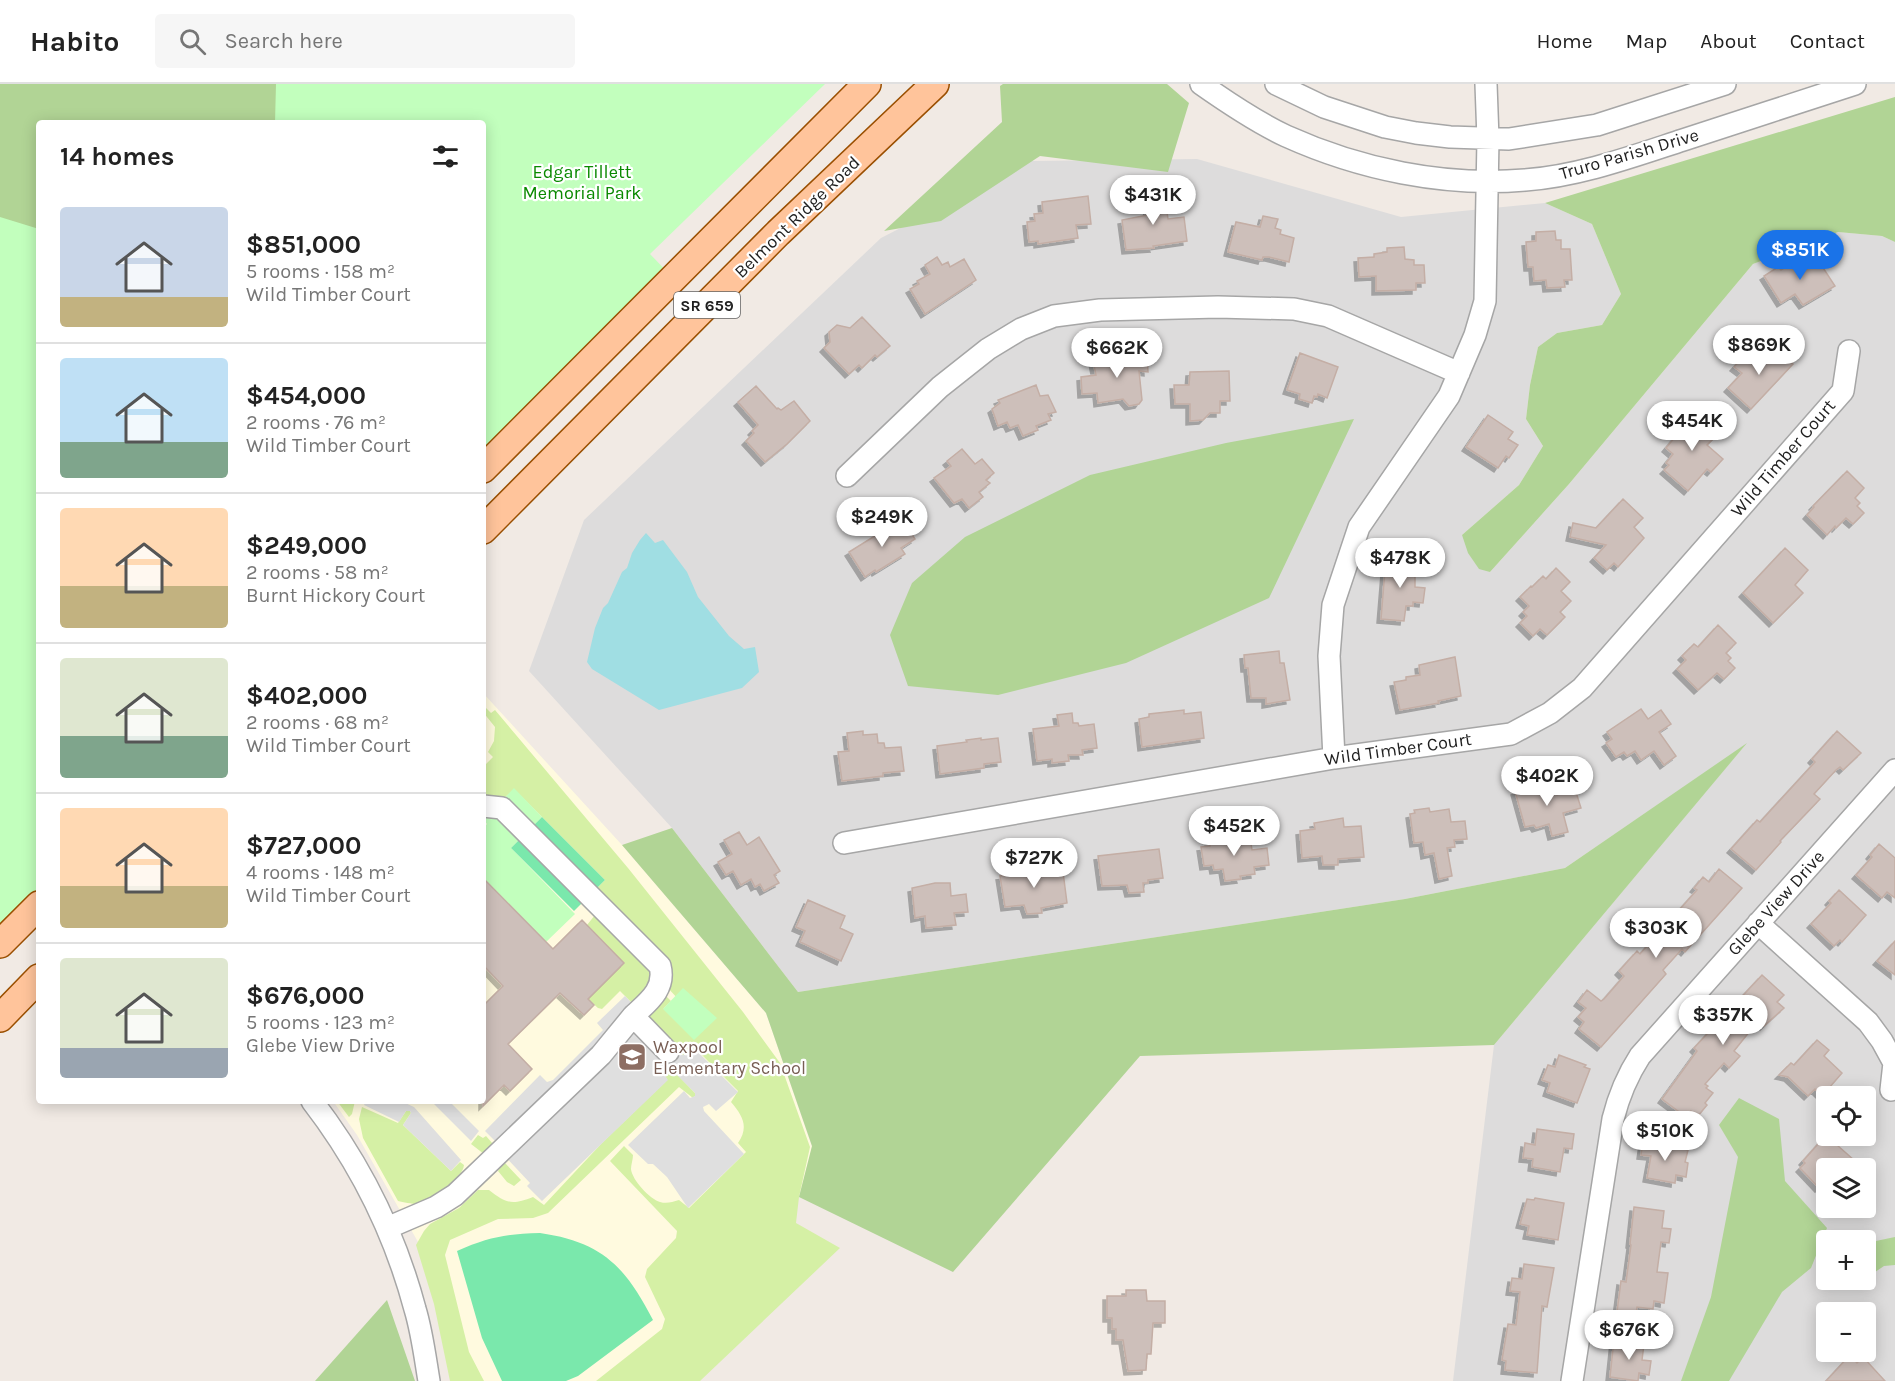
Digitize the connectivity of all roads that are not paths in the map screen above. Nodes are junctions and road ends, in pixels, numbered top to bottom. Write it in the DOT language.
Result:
graph roads {
  1 [pos="867,84"];
  2 [pos="935,84"];
  3 [pos="1201,84"];
  4 [pos="1276,84"];
  5 [pos="1486,84"];
  6 [pos="1725,84"];
  7 [pos="1855,84"];
  8 [pos="1488,139"];
  9 [pos="1487,181"];
  10 [pos="1849,351"];
  11 [pos="1459,373"];
  12 [pos="486,466"];
  13 [pos="847,476"];
  14 [pos="486,527"];
  15 [pos="1334,758"];
  16 [pos="1895,770"];
  17 [pos="486,806"];
  18 [pos="844,843"];
  19 [pos="36,908"];
  20 [pos="1758,923"];
  21 [pos="0,944"];
  22 [pos="36,981"];
  23 [pos="633,1016"];
  24 [pos="0,1018"];
  25 [pos="668,1052"];
  26 [pos="1891,1090"];
  27 [pos="314,1104"];
  28 [pos="387,1228"];
  29 [pos="429,1381"];
  30 [pos="1572,1381"];
  1 -- 12 [label="main road, SR 659"];
  2 -- 14 [label="main road, Belmont Ridge Road / SR 659"];
  3 -- 9 [label="street, Truro Parish Drive"];
  4 -- 8 [label="street, Truro Parish Drive"];
  5 -- 8 [label="street"];
  6 -- 8 [label="street, Truro Parish Drive"];
  7 -- 9 [label="street, Truro Parish Drive"];
  8 -- 9 [label="street"];
  9 -- 11 [label="street"];
  10 -- 15 [label="street, Wild Timber Court"];
  11 -- 13 [label="street"];
  11 -- 15 [label="street"];
  15 -- 18 [label="street, Wild Timber Court"];
  16 -- 20 [label="street, Glebe View Drive"];
  17 -- 23 [label="street"];
  19 -- 21 [label="main road"];
  20 -- 26 [label="street"];
  20 -- 30 [label="street, Glebe View Drive"];
  22 -- 24 [label="main road"];
  23 -- 25 [label="street"];
  23 -- 28 [label="street"];
  27 -- 28 [label="street"];
  28 -- 29 [label="street"];
}
